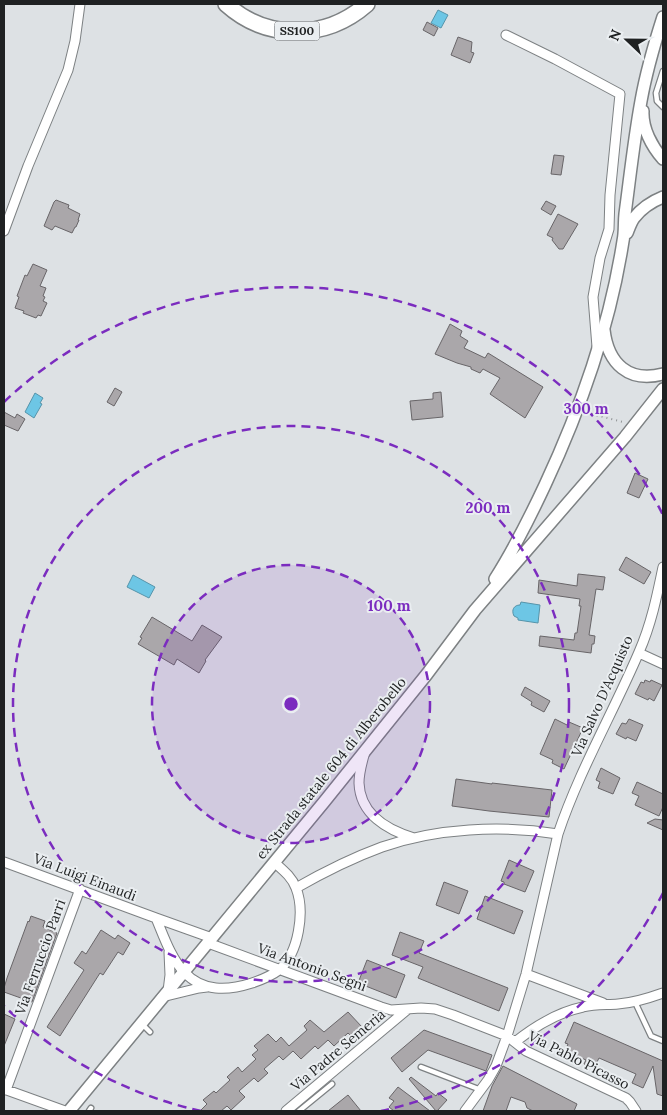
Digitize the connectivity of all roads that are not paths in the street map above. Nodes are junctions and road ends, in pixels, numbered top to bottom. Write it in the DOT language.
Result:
graph roads {
  1 [pos="80,4"];
  2 [pos="226,4"];
  3 [pos="367,4"];
  4 [pos="663,17"];
  5 [pos="506,34"];
  6 [pos="648,67"];
  7 [pos="663,71"];
  8 [pos="663,107"];
  9 [pos="663,159"];
  10 [pos="663,197"];
  11 [pos="4,232"];
  12 [pos="624,239"];
  13 [pos="604,326"];
  14 [pos="597,350"];
  15 [pos="663,374"];
  16 [pos="663,389"];
  17 [pos="663,567"];
  18 [pos="476,610"];
  19 [pos="639,653"];
  20 [pos="663,664"];
  21 [pos="366,750"];
  22 [pos="558,834"];
  23 [pos="416,838"];
  24 [pos="4,862"];
  25 [pos="274,862"];
  26 [pos="296,888"];
  27 [pos="80,889"];
  28 [pos="156,918"];
  29 [pos="210,941"];
  30 [pos="169,949"];
  31 [pos="279,970"];
  32 [pos="184,972"];
  33 [pos="526,974"];
  34 [pos="210,987"];
  35 [pos="663,993"];
  36 [pos="165,994"];
  37 [pos="635,1002"];
  38 [pos="607,1005"];
  39 [pos="408,1009"];
  40 [pos="141,1024"];
  41 [pos="150,1032"];
  42 [pos="507,1036"];
  43 [pos="663,1041"];
  44 [pos="515,1042"];
  45 [pos="421,1067"];
  46 [pos="332,1084"];
  47 [pos="5,1089"];
  48 [pos="481,1090"];
  49 [pos="65,1111"];
  50 [pos="69,1111"];
  51 [pos="286,1111"];
  52 [pos="299,1111"];
  53 [pos="465,1111"];
  54 [pos="636,1111"];
  1 -- 11 [label="street"];
  2 -- 3 [label="highway, SS100"];
  4 -- 6 [label="main road, ex Strada statale 604 di Alberobello"];
  5 -- 14 [label="street"];
  6 -- 9 [label="main road, ex Strada statale 604 di Alberobello"];
  6 -- 12 [label="main road, ex Strada statale 604 di Alberobello"];
  7 -- 8 [label="lane"];
  10 -- 12 [label="main road"];
  12 -- 13 [label="main road, ex Strada statale 604 di Alberobello"];
  13 -- 14 [label="main road, ex Strada statale 604 di Alberobello"];
  13 -- 15 [label="main road"];
  14 -- 18 [label="main road, ex Strada statale 604 di Alberobello"];
  16 -- 18 [label="main road, ex Strada statale 604 di Alberobello"];
  17 -- 19 [label="street, Via Salvo D'Acquisto"];
  18 -- 21 [label="main road, ex Strada statale 604 di Alberobello"];
  19 -- 20 [label="street"];
  19 -- 22 [label="street, Via Salvo D'Acquisto"];
  21 -- 23 [label="street"];
  21 -- 25 [label="main road, ex Strada statale 604 di Alberobello"];
  22 -- 23 [label="street"];
  22 -- 33 [label="street, Via Salvo D'Acquisto"];
  23 -- 26 [label="street"];
  24 -- 27 [label="street, Via Luigi Einaudi"];
  25 -- 26 [label="street"];
  25 -- 29 [label="main road, ex Strada statale 604 di Alberobello"];
  26 -- 31 [label="street"];
  27 -- 28 [label="street, Via Luigi Einaudi"];
  27 -- 47 [label="street, Via Ferruccio Parri"];
  28 -- 29 [label="street, Via Luigi Einaudi"];
  28 -- 30 [label="street"];
  29 -- 31 [label="street, Via Antonio Segni"];
  29 -- 32 [label="main road, ex Strada statale 604 di Alberobello"];
  30 -- 32 [label="street"];
  30 -- 36 [label="street"];
  31 -- 34 [label="street"];
  31 -- 39 [label="street, Via Antonio Segni"];
  32 -- 34 [label="street"];
  32 -- 36 [label="main road, ex Strada statale 604 di Alberobello"];
  33 -- 38 [label="street"];
  33 -- 42 [label="street, Via Salvo D'Acquisto"];
  34 -- 36 [label="street"];
  35 -- 37 [label="street"];
  36 -- 40 [label="main road, ex Strada statale 604 di Alberobello"];
  37 -- 38 [label="street"];
  37 -- 43 [label="lane"];
  38 -- 44 [label="street"];
  39 -- 42 [label="street, Via Antonio Segni"];
  39 -- 51 [label="street, Via Padre Semeria"];
  40 -- 41 [label="lane"];
  40 -- 50 [label="main road, ex Strada statale 604 di Alberobello"];
  42 -- 44 [label="street, Via Pablo Picasso"];
  42 -- 48 [label="street, Via Salvo D'Acquisto"];
  44 -- 54 [label="street, Via Pablo Picasso"];
  45 -- 48 [label="lane"];
  46 -- 52 [label="lane"];
  47 -- 49 [label="street"];
  48 -- 53 [label="street, Via Salvo D'Acquisto"];
}
